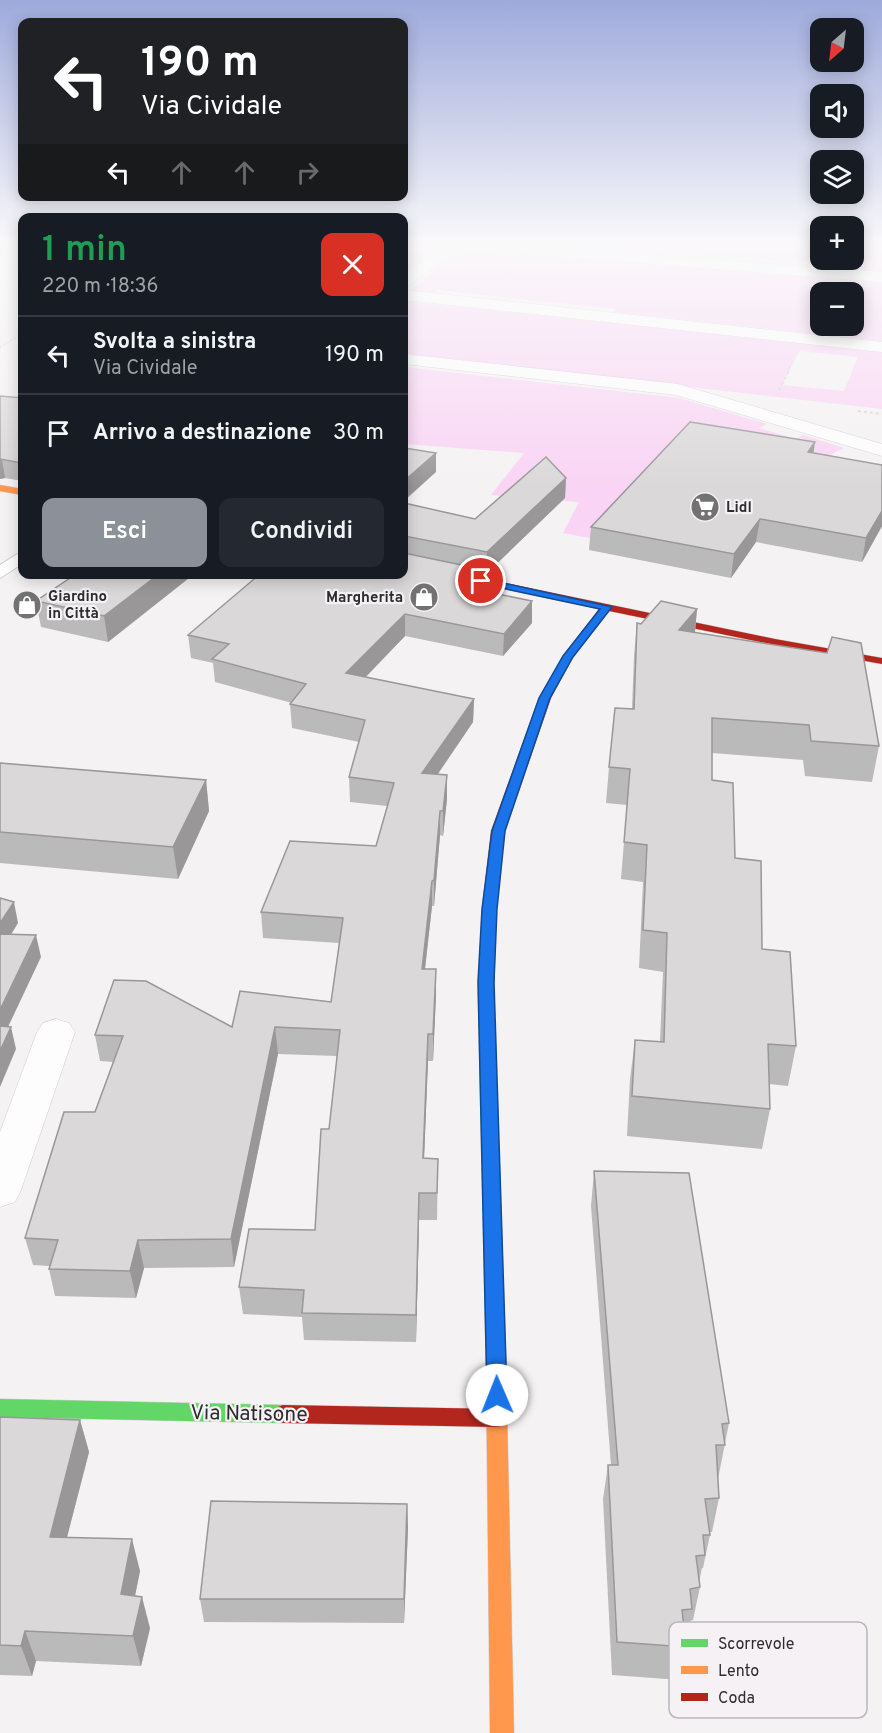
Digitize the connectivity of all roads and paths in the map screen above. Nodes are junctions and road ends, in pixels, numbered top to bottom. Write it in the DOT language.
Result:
graph roads {
  1 [pos="676,325"];
  2 [pos="18,336"];
  3 [pos="804,339"];
  4 [pos="0,347"];
  5 [pos="882,347"];
  6 [pos="408,359"];
  7 [pos="776,397"];
  8 [pos="882,450"];
  9 [pos="18,559"];
  10 [pos="408,566"];
  11 [pos="0,573"];
  12 [pos="606,607"];
  13 [pos="775,642"];
  14 [pos="859,642"];
  15 [pos="880,663"];
  16 [pos="56,1032"];
  17 [pos="0,1190"];
  18 [pos="0,1408"];
  19 [pos="498,1418"];
  20 [pos="502,1733"];
  1 -- 3 [label="street"];
  2 -- 4 [label="path"];
  3 -- 5 [label="street"];
  3 -- 7 [label="path"];
  6 -- 8 [label="street"];
  9 -- 11 [label="lane"];
  10 -- 12 [label="street"];
  12 -- 13 [label="street"];
  12 -- 19 [label="street"];
  13 -- 14 [label="street"];
  13 -- 15 [label="street"];
  16 -- 17 [label="street"];
  18 -- 19 [label="street, Via Natisone"];
  19 -- 20 [label="street"];
}
